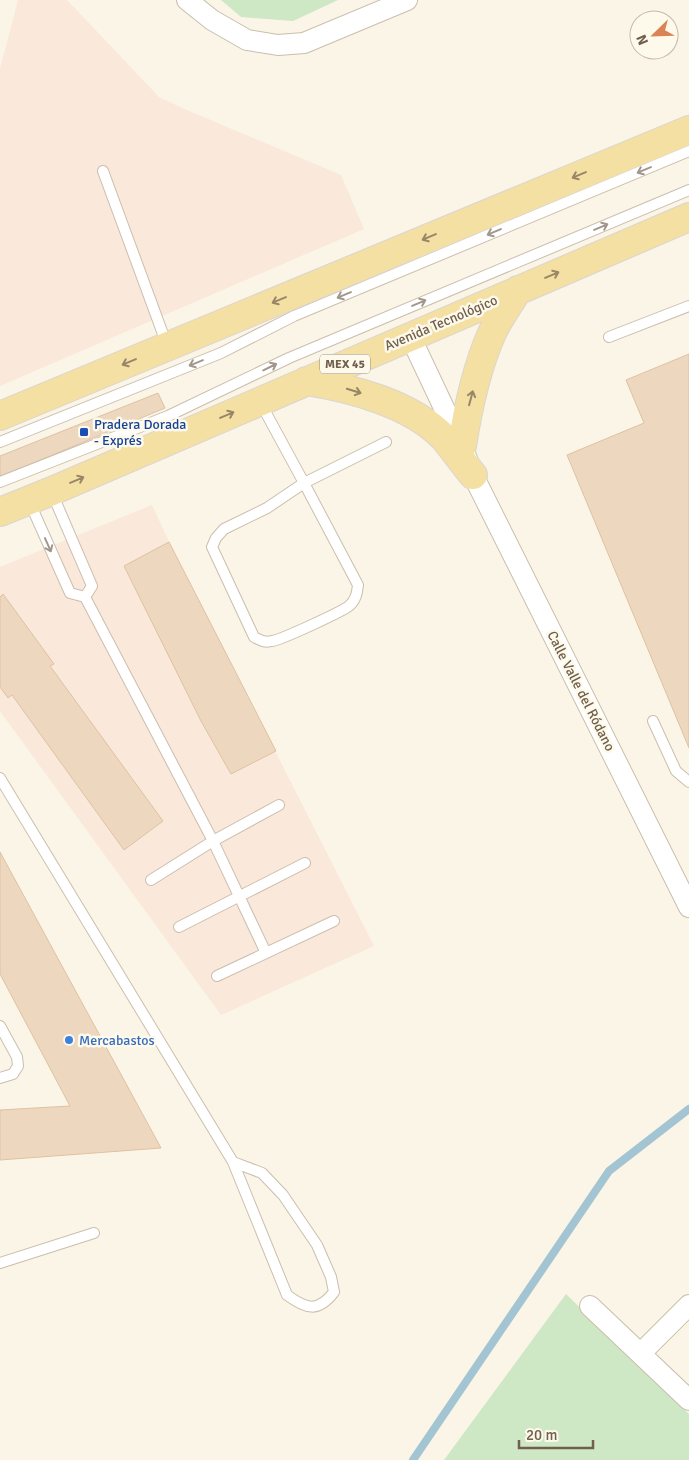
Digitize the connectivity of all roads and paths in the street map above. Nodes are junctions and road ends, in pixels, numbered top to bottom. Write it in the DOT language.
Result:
graph roads {
  1 [pos="187,0"];
  2 [pos="407,0"];
  3 [pos="689,130"];
  4 [pos="689,151"];
  5 [pos="103,171"];
  6 [pos="689,190"];
  7 [pos="689,217"];
  8 [pos="518,290"];
  9 [pos="689,306"];
  10 [pos="410,336"];
  11 [pos="609,337"];
  12 [pos="167,346"];
  13 [pos="306,381"];
  14 [pos="259,401"];
  15 [pos="0,416"];
  16 [pos="0,442"];
  17 [pos="386,442"];
  18 [pos="462,446"];
  19 [pos="473,475"];
  20 [pos="0,482"];
  21 [pos="304,482"];
  22 [pos="40,496"];
  23 [pos="0,512"];
  24 [pos="85,597"];
  25 [pos="653,721"];
  26 [pos="0,778"];
  27 [pos="689,782"];
  28 [pos="279,805"];
  29 [pos="213,841"];
  30 [pos="305,862"];
  31 [pos="151,880"];
  32 [pos="238,897"];
  33 [pos="689,907"];
  34 [pos="334,921"];
  35 [pos="179,927"];
  36 [pos="266,953"];
  37 [pos="217,976"];
  38 [pos="0,1026"];
  39 [pos="0,1078"];
  40 [pos="233,1162"];
  41 [pos="94,1233"];
  42 [pos="0,1263"];
  43 [pos="689,1305"];
  44 [pos="590,1306"];
  45 [pos="641,1354"];
  46 [pos="689,1400"];
  1 -- 2 [label="street"];
  3 -- 12 [label="main road, one-way"];
  4 -- 16 [label="lane, one-way"];
  5 -- 12 [label="lane"];
  20 -- 6 [label="lane, one-way"];
  8 -- 7 [label="main road, Avenida Tecnológico / MEX 45, one-way"];
  8 -- 10 [label="main road, Avenida Tecnológico / MEX 45"];
  18 -- 8 [label="main road, one-way"];
  9 -- 11 [label="lane"];
  10 -- 13 [label="main road, Avenida Tecnológico / MEX 45"];
  10 -- 18 [label="street, Calle Valle del Ródano"];
  12 -- 15 [label="main road, one-way"];
  13 -- 14 [label="main road, Avenida Tecnológico / MEX 45"];
  13 -- 19 [label="main road, one-way"];
  14 -- 21 [label="lane"];
  22 -- 14 [label="main road, Avenida Tecnológico / MEX 45, one-way"];
  17 -- 21 [label="lane"];
  18 -- 19 [label="street, Calle Valle del Ródano"];
  19 -- 33 [label="street, Calle Valle del Ródano"];
  21 -- 21 [label="lane"];
  22 -- 23 [label="main road, Avenida Tecnológico / MEX 45"];
  22 -- 24 [label="lane"];
  22 -- 24 [label="lane, one-way"];
  24 -- 29 [label="lane"];
  25 -- 27 [label="lane"];
  26 -- 40 [label="lane"];
  28 -- 29 [label="lane"];
  29 -- 31 [label="lane"];
  29 -- 32 [label="lane"];
  30 -- 32 [label="lane"];
  32 -- 35 [label="lane"];
  32 -- 36 [label="lane"];
  34 -- 36 [label="lane"];
  36 -- 37 [label="lane"];
  38 -- 39 [label="lane"];
  40 -- 40 [label="lane"];
  41 -- 42 [label="lane"];
  43 -- 45 [label="street"];
  44 -- 45 [label="street"];
  45 -- 46 [label="street"];
}
